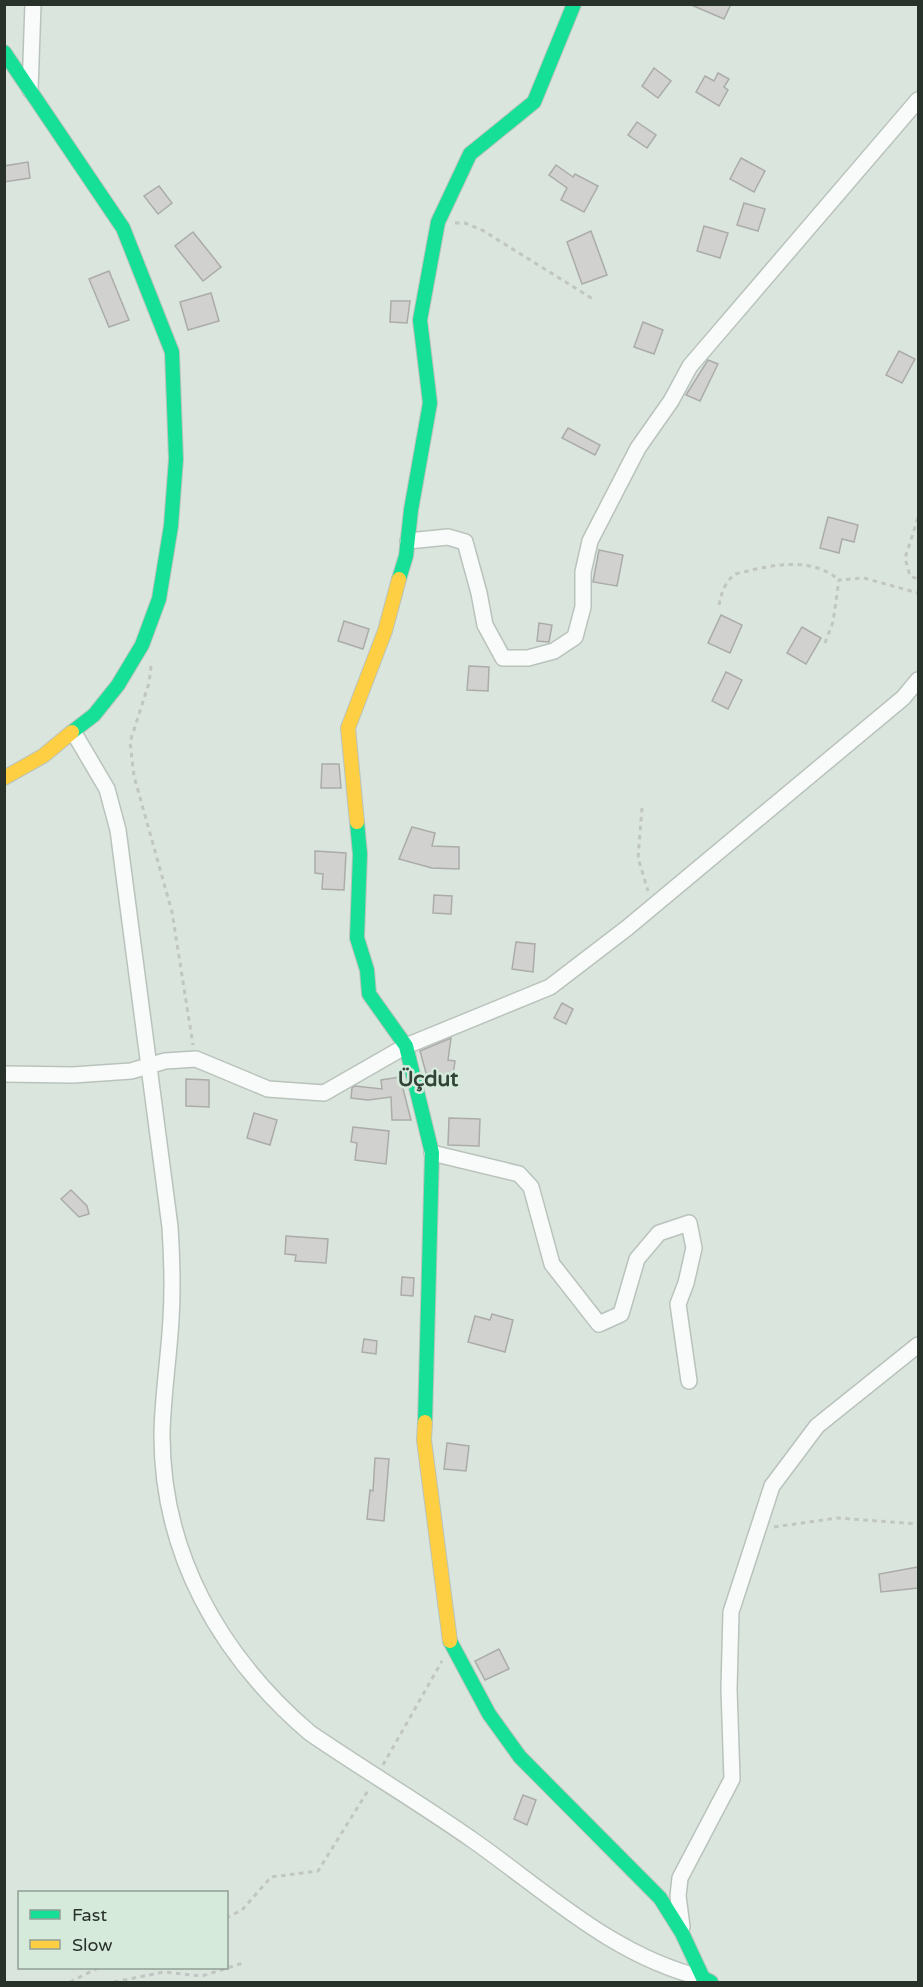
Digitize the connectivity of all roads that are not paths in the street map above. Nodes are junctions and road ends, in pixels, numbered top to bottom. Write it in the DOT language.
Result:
graph roads {
  1 [pos="33,4"];
  2 [pos="574,4"];
  3 [pos="4,52"];
  4 [pos="30,90"];
  5 [pos="918,100"];
  6 [pos="408,542"];
  7 [pos="918,680"];
  8 [pos="74,733"];
  9 [pos="4,778"];
  10 [pos="406,1046"];
  11 [pos="150,1065"];
  12 [pos="4,1074"];
  13 [pos="432,1153"];
  14 [pos="918,1345"];
  15 [pos="688,1381"];
  16 [pos="682,1933"];
  17 [pos="707,1980"];
  1 -- 4 [label="street"];
  2 -- 6 [label="street"];
  3 -- 4 [label="street"];
  4 -- 8 [label="street"];
  5 -- 6 [label="street"];
  6 -- 10 [label="street"];
  7 -- 10 [label="street"];
  8 -- 9 [label="street"];
  8 -- 11 [label="street"];
  10 -- 11 [label="street"];
  10 -- 13 [label="street"];
  11 -- 12 [label="street"];
  11 -- 17 [label="street"];
  13 -- 15 [label="street"];
  13 -- 16 [label="street"];
  14 -- 16 [label="street"];
  16 -- 17 [label="street"];
}
